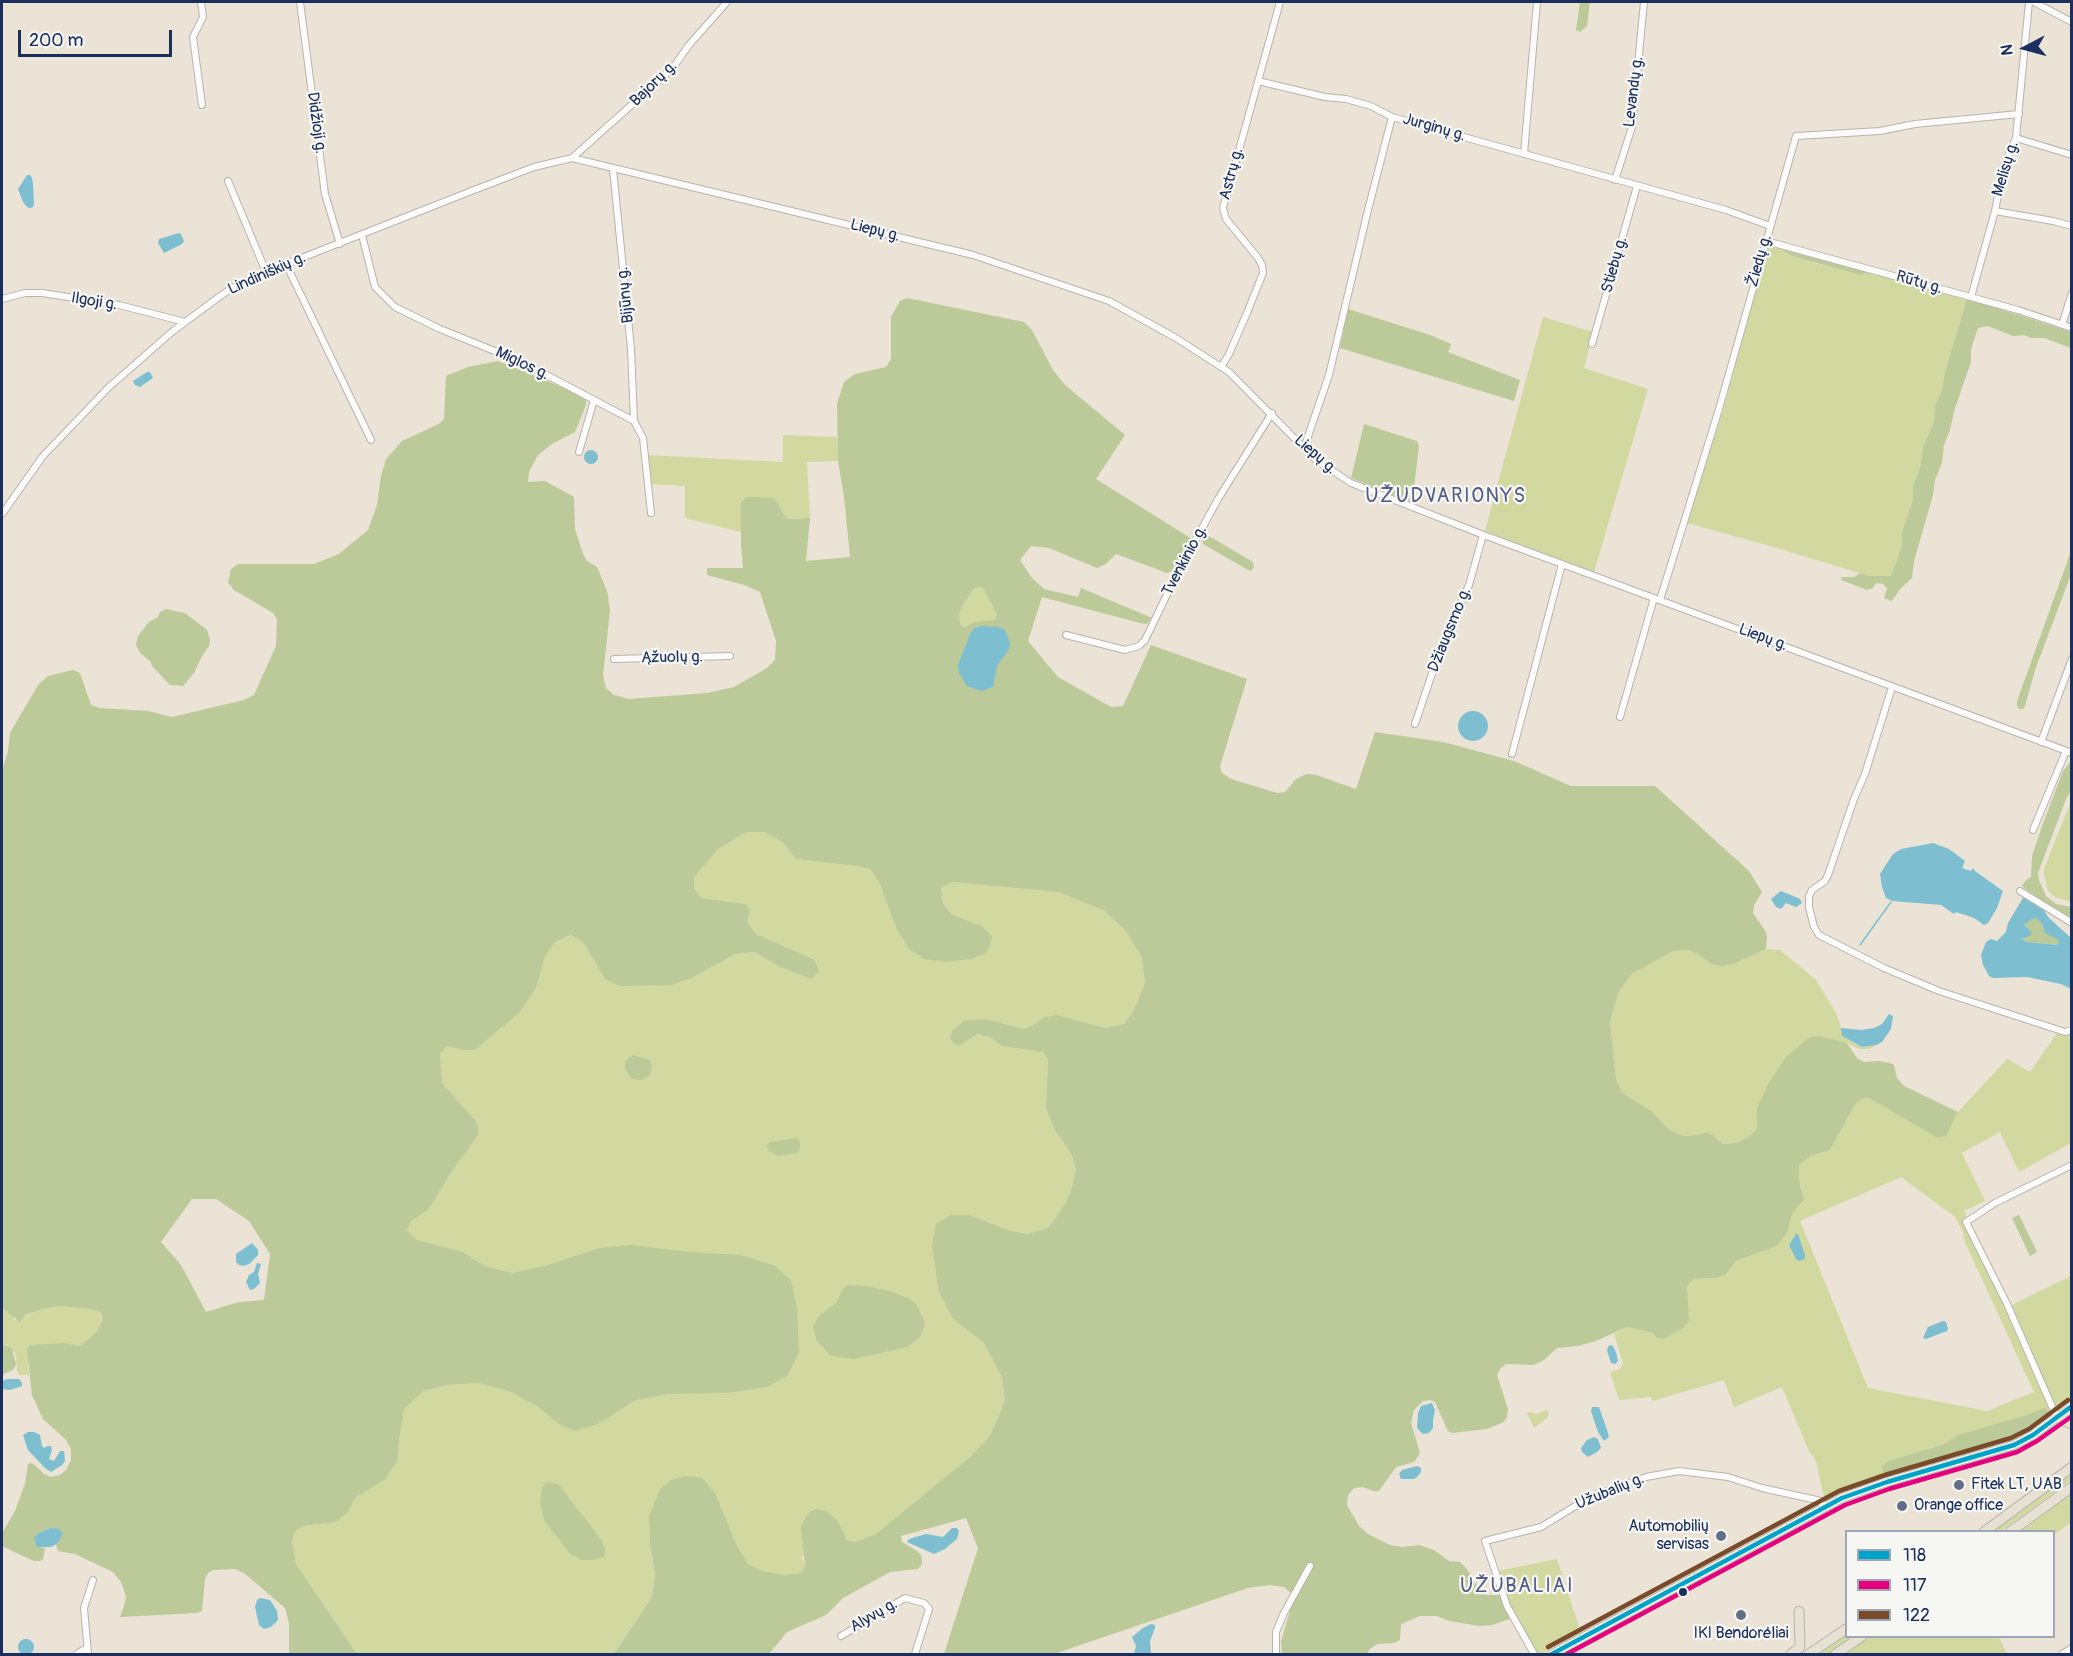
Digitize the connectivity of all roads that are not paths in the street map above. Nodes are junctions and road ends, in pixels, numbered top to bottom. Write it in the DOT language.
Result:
graph roads {
  1 [pos="201,2"];
  2 [pos="300,2"];
  3 [pos="727,2"];
  4 [pos="1280,2"];
  5 [pos="1537,2"];
  6 [pos="1644,2"];
  7 [pos="2029,2"];
  8 [pos="2034,2"];
  9 [pos="2072,22"];
  10 [pos="1258,81"];
  11 [pos="202,105"];
  12 [pos="2019,114"];
  13 [pos="1392,117"];
  14 [pos="2016,138"];
  15 [pos="1524,154"];
  16 [pos="2072,155"];
  17 [pos="572,158"];
  18 [pos="614,169"];
  19 [pos="1615,180"];
  20 [pos="228,181"];
  21 [pos="1637,186"];
  22 [pos="1995,211"];
  23 [pos="1770,225"];
  24 [pos="2072,226"];
  25 [pos="362,235"];
  26 [pos="1766,241"];
  27 [pos="340,244"];
  28 [pos="286,264"];
  29 [pos="266,272"];
  30 [pos="2072,293"];
  31 [pos="1971,297"];
  32 [pos="2,299"];
  33 [pos="185,322"];
  34 [pos="2062,325"];
  35 [pos="2072,328"];
  36 [pos="1592,344"];
  37 [pos="1221,367"];
  38 [pos="594,400"];
  39 [pos="1272,413"];
  40 [pos="634,421"];
  41 [pos="371,440"];
  42 [pos="1304,448"];
  43 [pos="579,452"];
  44 [pos="2,511"];
  45 [pos="651,513"];
  46 [pos="1483,535"];
  47 [pos="1562,564"];
  48 [pos="1657,599"];
  49 [pos="1066,635"];
  50 [pos="730,656"];
  51 [pos="614,659"];
  52 [pos="2072,659"];
  53 [pos="1892,687"];
  54 [pos="1620,717"];
  55 [pos="1415,724"];
  56 [pos="2041,742"];
  57 [pos="2069,752"];
  58 [pos="1512,754"];
  59 [pos="2034,830"];
  60 [pos="2020,891"];
  61 [pos="2072,923"];
  62 [pos="2072,1030"];
  63 [pos="2072,1165"];
  64 [pos="2070,1417"];
  65 [pos="2057,1418"];
  66 [pos="2072,1463"];
  67 [pos="2072,1467"];
  68 [pos="2061,1476"];
  69 [pos="2072,1487"];
  70 [pos="1823,1507"];
  71 [pos="1987,1530"];
  72 [pos="2013,1530"];
  73 [pos="1310,1566"];
  74 [pos="93,1580"];
  75 [pos="1799,1611"];
  76 [pos="1845,1630"];
  77 [pos="841,1636"];
  78 [pos="1859,1638"];
  79 [pos="2072,1648"];
  80 [pos="88,1652"];
  81 [pos="77,1654"];
  82 [pos="915,1654"];
  83 [pos="1276,1654"];
  84 [pos="1534,1654"];
  85 [pos="1552,1654"];
  86 [pos="1791,1654"];
  87 [pos="1809,1654"];
  88 [pos="1836,1654"];
  89 [pos="2062,1654"];
  1 -- 11 [label="street"];
  2 -- 27 [label="street, Didžioji g."];
  3 -- 17 [label="street, Bajorų g."];
  4 -- 10 [label="street, Astrų g."];
  5 -- 15 [label="street"];
  6 -- 19 [label="street, Levandų g."];
  7 -- 12 [label="street, Melisų g."];
  8 -- 9 [label="street"];
  10 -- 13 [label="street"];
  10 -- 37 [label="street, Astrų g."];
  12 -- 14 [label="street, Melisų g."];
  12 -- 23 [label="street, Žiedų g."];
  13 -- 15 [label="street, Jurginų g."];
  13 -- 42 [label="street, Jurginų g."];
  14 -- 16 [label="street"];
  14 -- 22 [label="street, Melisų g."];
  15 -- 19 [label="street, Jurginų g."];
  17 -- 18 [label="street, Liepų g."];
  17 -- 25 [label="street, Lindiniškių g."];
  18 -- 37 [label="street, Liepų g."];
  18 -- 40 [label="street, Bijūnų g."];
  19 -- 21 [label="street, Jurginų g."];
  20 -- 29 [label="street"];
  21 -- 23 [label="street, Jurginų g."];
  21 -- 36 [label="street, Stiebų g."];
  22 -- 24 [label="street"];
  22 -- 31 [label="street, Melisų g."];
  23 -- 26 [label="street, Žiedų g."];
  25 -- 27 [label="street, Lindiniškių g."];
  25 -- 38 [label="street, Miglos g."];
  26 -- 31 [label="street, Rūtų g."];
  26 -- 48 [label="street, Žiedų g."];
  27 -- 28 [label="street, Lindiniškių g."];
  28 -- 29 [label="street, Lindiniškių g."];
  28 -- 41 [label="street"];
  29 -- 33 [label="street, Lindiniškių g."];
  30 -- 34 [label="street"];
  31 -- 34 [label="street, Rūtų g."];
  32 -- 33 [label="street, Ilgoji g."];
  33 -- 44 [label="street, Lindiniškių g."];
  34 -- 35 [label="street, Rūtų g."];
  37 -- 39 [label="street, Liepų g."];
  38 -- 40 [label="street, Miglos g."];
  38 -- 43 [label="street"];
  39 -- 42 [label="street, Liepų g."];
  39 -- 49 [label="street, Tvenkinio g."];
  40 -- 45 [label="street"];
  42 -- 46 [label="street, Liepų g."];
  46 -- 47 [label="street, Liepų g."];
  46 -- 55 [label="street, Džiaugsmo g."];
  47 -- 48 [label="street, Liepų g."];
  47 -- 58 [label="street"];
  48 -- 53 [label="street, Liepų g."];
  48 -- 54 [label="street, Žiedų g."];
  50 -- 51 [label="street, Ąžuolų g."];
  52 -- 56 [label="street"];
  53 -- 56 [label="street, Liepų g."];
  53 -- 62 [label="street"];
  56 -- 57 [label="street, Liepų g."];
  57 -- 59 [label="street"];
  60 -- 61 [label="street"];
  63 -- 65 [label="street"];
  64 -- 65 [label="highway"];
  64 -- 65 [label="main road"];
  65 -- 70 [label="main road"];
  66 -- 68 [label="highway"];
  67 -- 68 [label="highway"];
  68 -- 71 [label="highway"];
  69 -- 72 [label="highway"];
  70 -- 84 [label="street, Užubalių g."];
  70 -- 85 [label="main road"];
  73 -- 83 [label="street"];
  74 -- 80 [label="street"];
  75 -- 86 [label="highway"];
  76 -- 87 [label="highway"];
  77 -- 82 [label="street, Alyvų g."];
  78 -- 88 [label="highway"];
  79 -- 89 [label="street"];
  80 -- 81 [label="street"];
}
